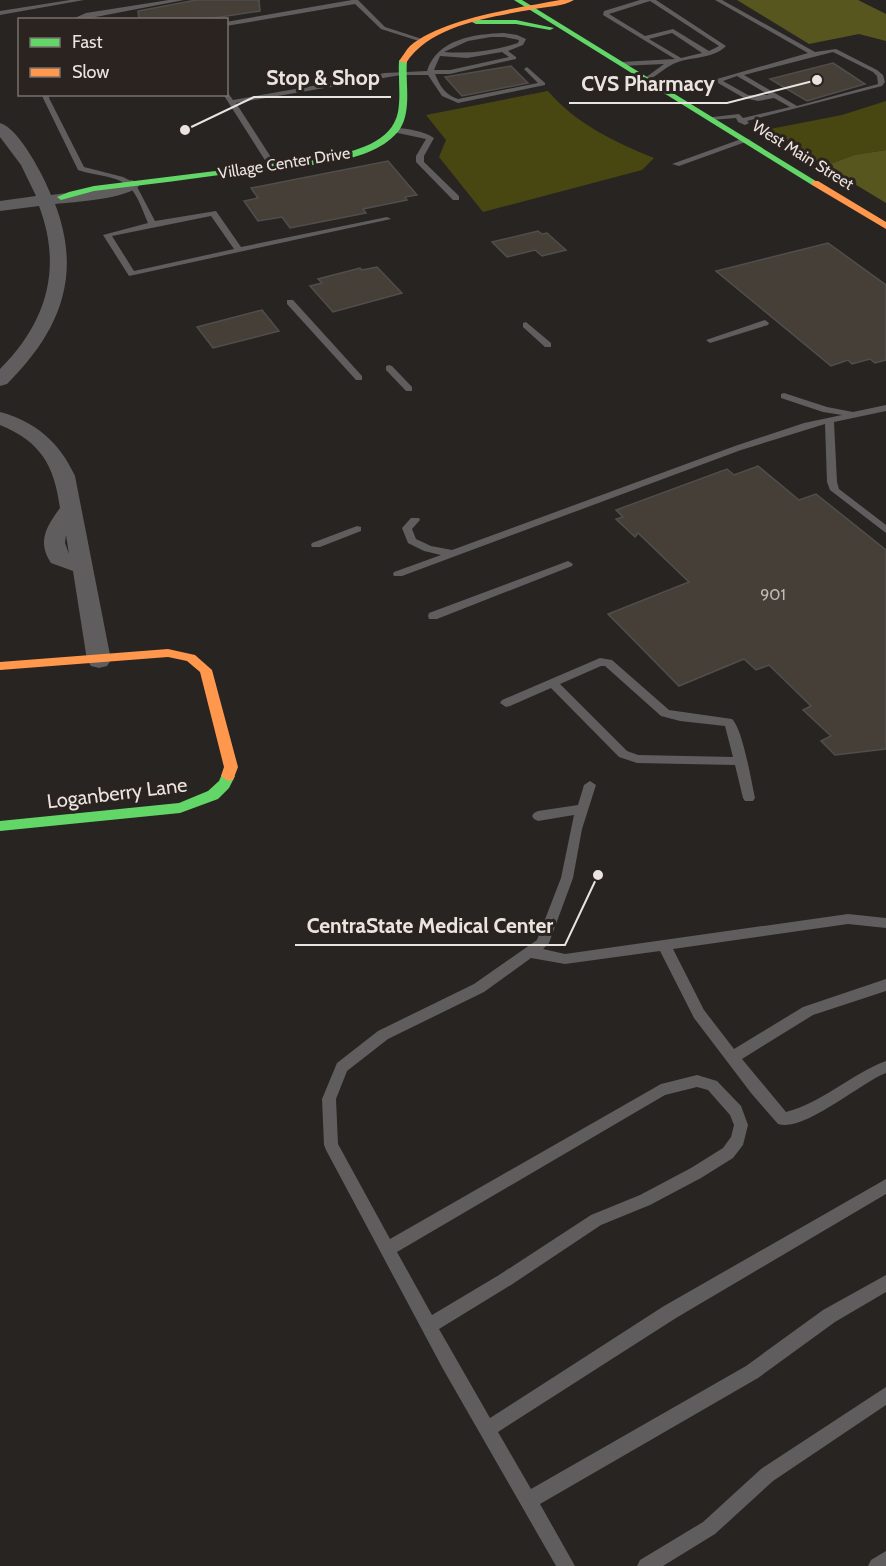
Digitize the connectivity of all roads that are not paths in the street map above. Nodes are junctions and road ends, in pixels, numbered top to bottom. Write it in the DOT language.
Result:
graph roads {
  1 [pos="81,0"];
  2 [pos="181,0"];
  3 [pos="517,0"];
  4 [pos="571,0"];
  5 [pos="649,0"];
  6 [pos="718,0"];
  7 [pos="356,1"];
  8 [pos="491,1"];
  9 [pos="531,9"];
  10 [pos="0,14"];
  11 [pos="78,18"];
  12 [pos="472,23"];
  13 [pos="228,24"];
  14 [pos="575,36"];
  15 [pos="644,38"];
  16 [pos="422,40"];
  17 [pos="503,50"];
  18 [pos="438,54"];
  19 [pos="708,54"];
  20 [pos="814,54"];
  21 [pos="514,58"];
  22 [pos="676,61"];
  23 [pos="521,64"];
  24 [pos="621,64"];
  25 [pos="527,69"];
  26 [pos="430,72"];
  27 [pos="402,73"];
  28 [pos="738,74"];
  29 [pos="647,79"];
  30 [pos="46,96"];
  31 [pos="228,96"];
  32 [pos="775,96"];
  33 [pos="232,102"];
  34 [pos="796,108"];
  35 [pos="734,125"];
  36 [pos="0,128"];
  37 [pos="396,130"];
  38 [pos="747,140"];
  39 [pos="676,164"];
  40 [pos="272,165"];
  41 [pos="132,185"];
  42 [pos="53,198"];
  43 [pos="456,198"];
  44 [pos="0,206"];
  45 [pos="387,219"];
  46 [pos="153,224"];
  47 [pos="886,226"];
  48 [pos="239,250"];
  49 [pos="290,302"];
  50 [pos="765,323"];
  51 [pos="526,326"];
  52 [pos="710,340"];
  53 [pos="548,345"];
  54 [pos="389,369"];
  55 [pos="359,378"];
  56 [pos="0,380"];
  57 [pos="409,389"];
  58 [pos="784,396"];
  59 [pos="886,408"];
  60 [pos="862,414"];
  61 [pos="0,418"];
  62 [pos="829,420"];
  63 [pos="415,520"];
  64 [pos="357,529"];
  65 [pos="886,530"];
  66 [pos="316,545"];
  67 [pos="454,553"];
  68 [pos="568,564"];
  69 [pos="398,574"];
  70 [pos="433,616"];
  71 [pos="99,660"];
  72 [pos="0,666"];
  73 [pos="553,683"];
  74 [pos="506,703"];
  75 [pos="741,761"];
  76 [pos="590,785"];
  77 [pos="749,798"];
  78 [pos="582,809"];
  79 [pos="538,816"];
  80 [pos="0,826"];
  81 [pos="886,923"];
  82 [pos="664,945"];
  83 [pos="530,952"];
  84 [pos="886,985"];
  85 [pos="732,1058"];
  86 [pos="886,1067"];
  87 [pos="886,1186"];
  88 [pos="387,1249"];
  89 [pos="886,1283"];
  90 [pos="429,1326"];
  91 [pos="886,1395"];
  92 [pos="488,1430"];
  93 [pos="528,1501"];
  94 [pos="886,1560"];
  95 [pos="566,1566"];
  96 [pos="646,1566"];
  97 [pos="878,1566"];
  1 -- 10 [label="lane"];
  2 -- 11 [label="lane"];
  3 -- 9 [label="street, West Main Street"];
  4 -- 9 [label="street"];
  5 -- 15 [label="lane"];
  5 -- 19 [label="lane"];
  6 -- 20 [label="lane"];
  7 -- 13 [label="lane"];
  7 -- 16 [label="lane"];
  8 -- 12 [label="street"];
  9 -- 12 [label="street"];
  9 -- 14 [label="street, West Main Street"];
  12 -- 14 [label="street"];
  12 -- 16 [label="street"];
  14 -- 24 [label="street, West Main Street"];
  15 -- 19 [label="lane"];
  15 -- 22 [label="lane"];
  16 -- 27 [label="street"];
  17 -- 18 [label="lane"];
  17 -- 18 [label="lane"];
  17 -- 21 [label="lane"];
  18 -- 26 [label="lane"];
  19 -- 22 [label="lane"];
  20 -- 28 [label="lane"];
  20 -- 34 [label="lane"];
  21 -- 23 [label="lane"];
  21 -- 26 [label="lane"];
  22 -- 24 [label="lane"];
  22 -- 29 [label="lane"];
  24 -- 29 [label="street, West Main Street"];
  25 -- 26 [label="lane"];
  26 -- 27 [label="lane"];
  27 -- 33 [label="lane"];
  27 -- 37 [label="street"];
  28 -- 32 [label="lane"];
  28 -- 32 [label="lane"];
  29 -- 35 [label="street, West Main Street"];
  30 -- 41 [label="lane"];
  31 -- 33 [label="lane"];
  32 -- 34 [label="lane"];
  33 -- 40 [label="lane"];
  34 -- 35 [label="lane"];
  35 -- 38 [label="street, West Main Street"];
  36 -- 42 [label="street"];
  37 -- 40 [label="street, Village Center Drive"];
  37 -- 43 [label="lane"];
  38 -- 39 [label="lane"];
  38 -- 47 [label="street, West Main Street"];
  40 -- 41 [label="street, Village Center Drive"];
  41 -- 42 [label="street, Village Center Drive"];
  41 -- 46 [label="lane"];
  42 -- 44 [label="street, Village Center Drive"];
  42 -- 56 [label="street"];
  45 -- 48 [label="lane"];
  46 -- 48 [label="lane"];
  46 -- 48 [label="lane"];
  49 -- 55 [label="lane"];
  50 -- 52 [label="lane"];
  51 -- 53 [label="lane"];
  54 -- 57 [label="lane"];
  58 -- 60 [label="lane"];
  59 -- 60 [label="lane"];
  60 -- 62 [label="lane"];
  61 -- 71 [label="street"];
  62 -- 65 [label="lane"];
  62 -- 67 [label="lane"];
  63 -- 67 [label="lane"];
  64 -- 66 [label="lane"];
  67 -- 69 [label="lane"];
  68 -- 70 [label="lane"];
  71 -- 72 [label="street, Loganberry Lane"];
  71 -- 80 [label="street, Loganberry Lane"];
  73 -- 74 [label="lane"];
  73 -- 75 [label="lane"];
  73 -- 75 [label="lane"];
  75 -- 77 [label="lane"];
  76 -- 78 [label="lane"];
  78 -- 79 [label="lane"];
  78 -- 83 [label="lane"];
  81 -- 82 [label="lane"];
  82 -- 83 [label="lane"];
  82 -- 85 [label="lane"];
  83 -- 88 [label="lane"];
  84 -- 85 [label="lane"];
  85 -- 86 [label="lane"];
  87 -- 92 [label="lane"];
  88 -- 90 [label="lane"];
  88 -- 90 [label="lane"];
  89 -- 93 [label="lane"];
  90 -- 92 [label="lane"];
  91 -- 96 [label="lane"];
  92 -- 93 [label="lane"];
  93 -- 95 [label="lane"];
  94 -- 97 [label="lane"];
}
